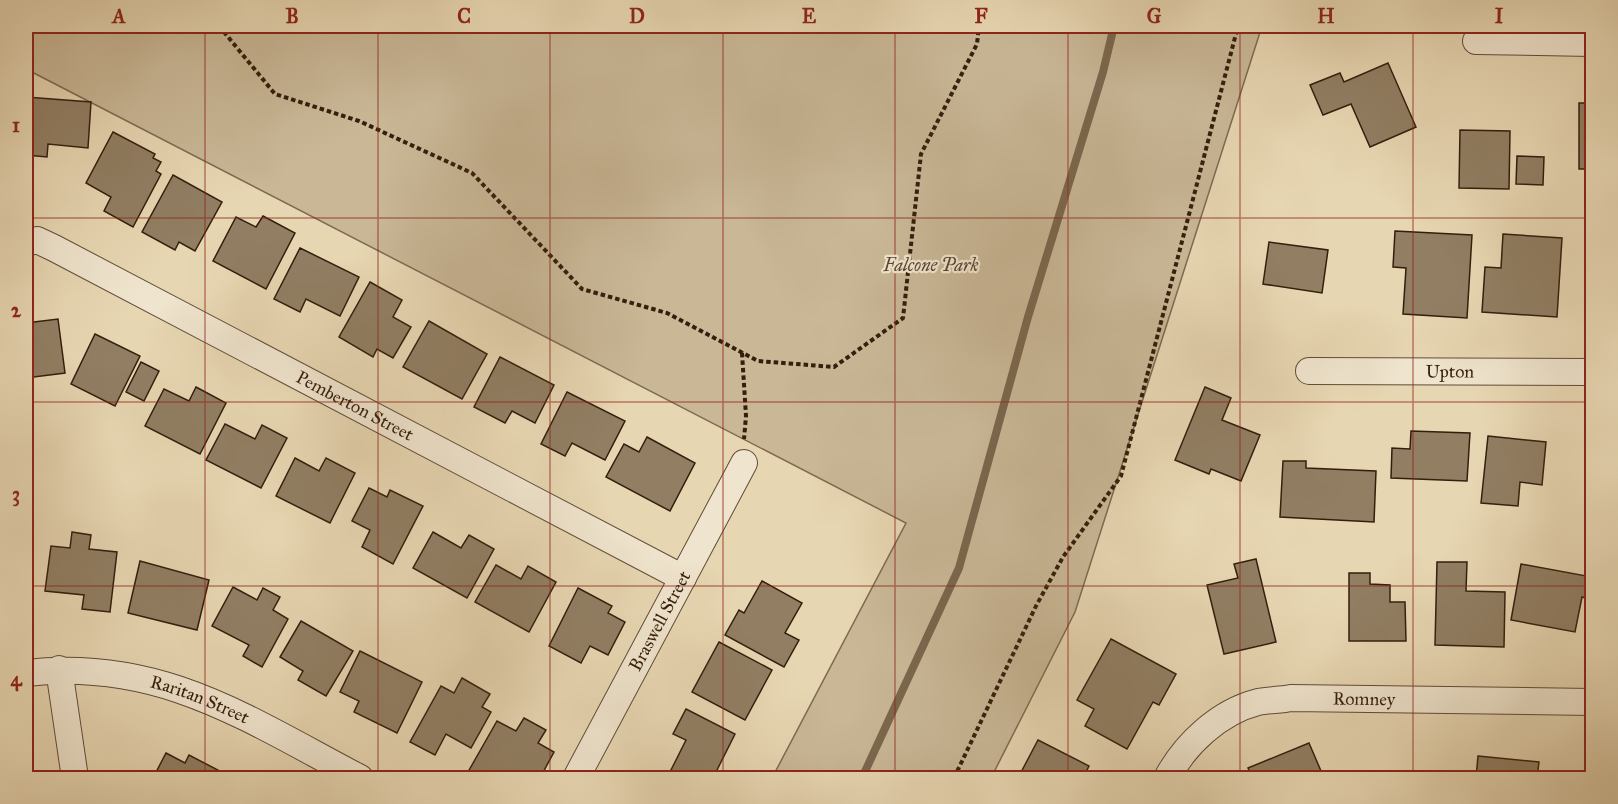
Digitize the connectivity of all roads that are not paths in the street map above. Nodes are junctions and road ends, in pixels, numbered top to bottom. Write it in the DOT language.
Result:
graph roads {
  1 [pos="1476,41"];
  2 [pos="1593,43"];
  3 [pos="26,243"];
  4 [pos="1309,371"];
  5 [pos="1593,372"];
  6 [pos="744,463"];
  7 [pos="682,578"];
  8 [pos="59,669"];
  9 [pos="26,673"];
  10 [pos="1593,702"];
  11 [pos="75,778"];
  12 [pos="360,778"];
  13 [pos="576,778"];
  14 [pos="1167,778"];
  1 -- 2 [label="street"];
  3 -- 7 [label="street, Pemberton Street"];
  4 -- 5 [label="street, Upton"];
  6 -- 7 [label="street, Braswell Street"];
  7 -- 13 [label="street, Braswell Street"];
  8 -- 9 [label="street, Raritan Street"];
  8 -- 11 [label="street"];
  8 -- 12 [label="street, Raritan Street"];
  10 -- 14 [label="street, Romney"];
}
